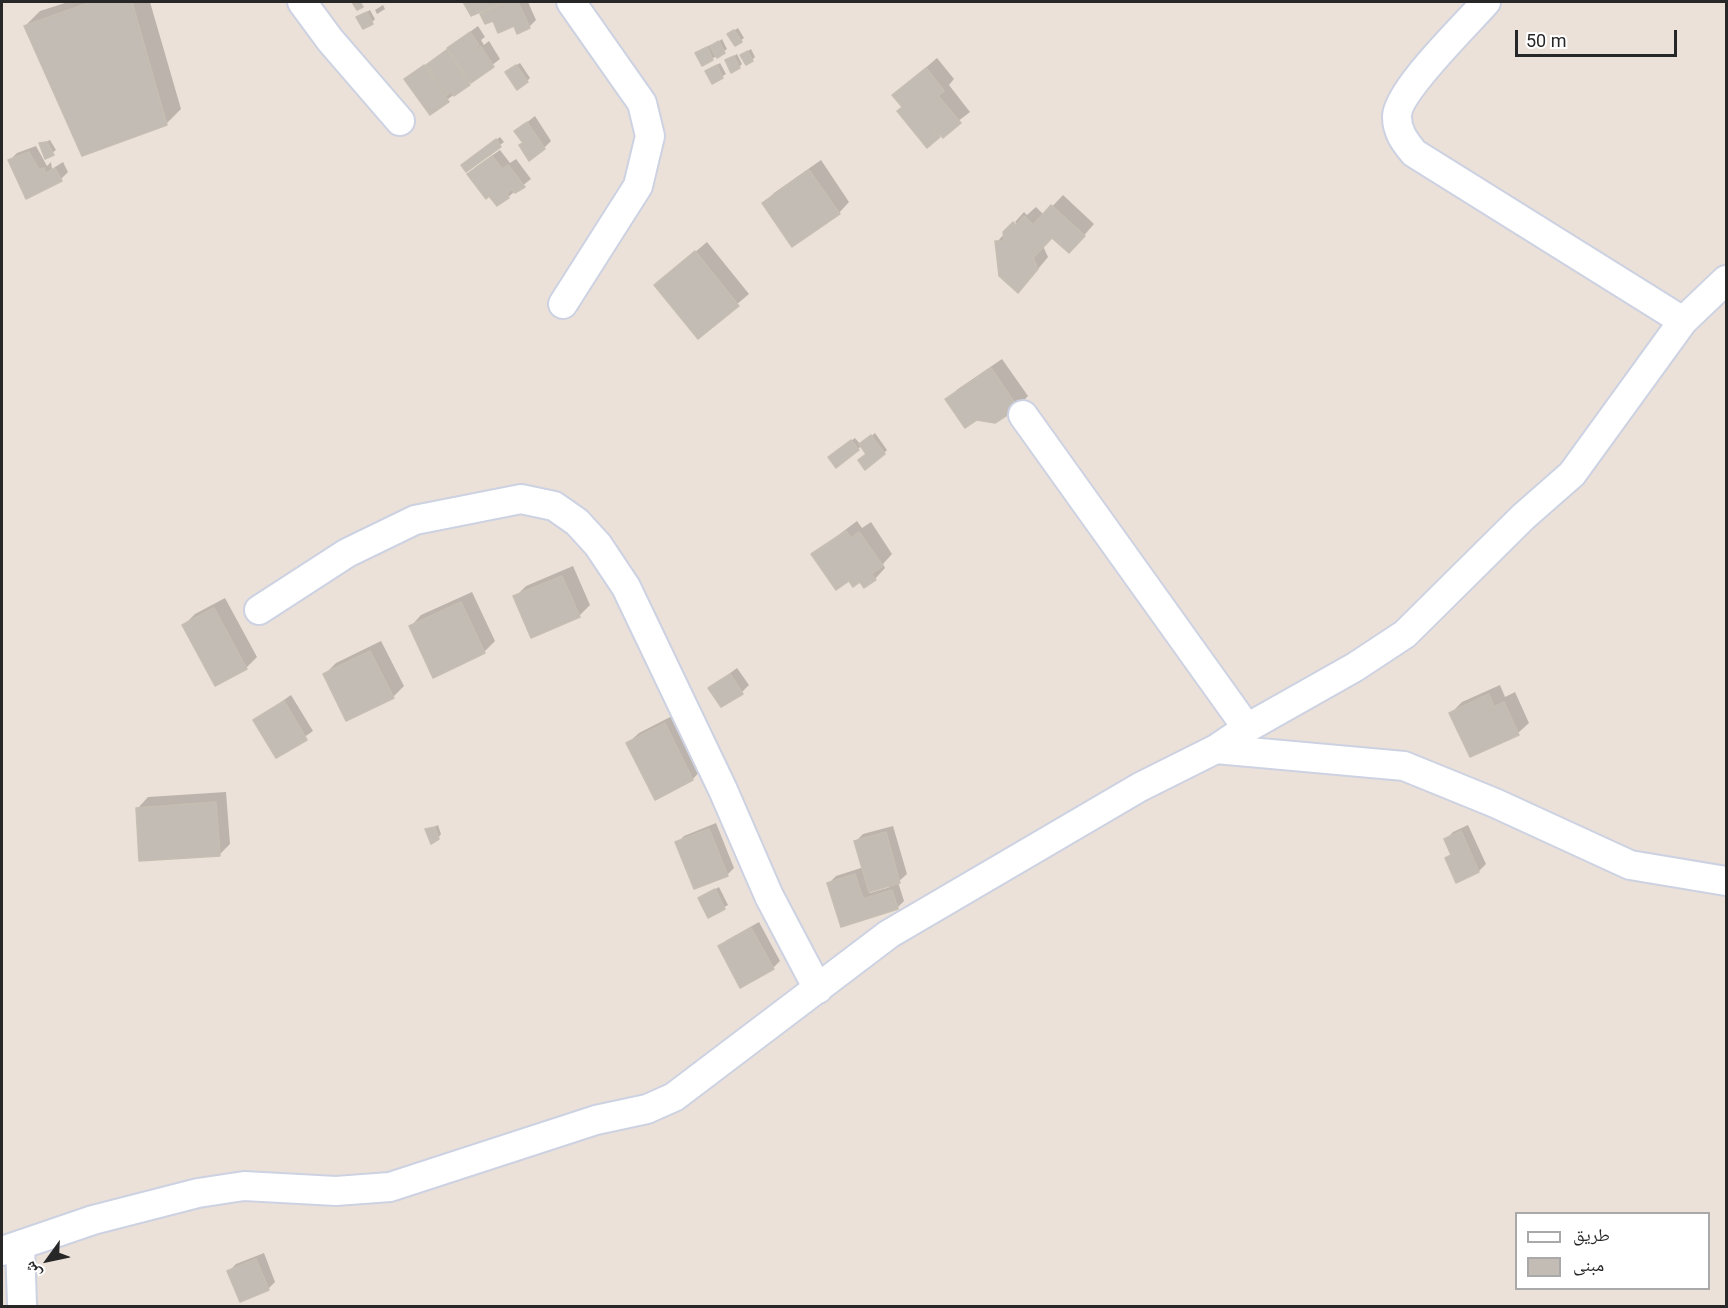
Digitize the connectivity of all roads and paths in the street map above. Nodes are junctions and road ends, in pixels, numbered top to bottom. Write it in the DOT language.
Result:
graph roads {
  1 [pos="302,2"];
  2 [pos="571,2"];
  3 [pos="1486,2"];
  4 [pos="400,121"];
  5 [pos="1726,280"];
  6 [pos="563,304"];
  7 [pos="1683,321"];
  8 [pos="1023,415"];
  9 [pos="259,610"];
  10 [pos="1247,728"];
  11 [pos="1216,749"];
  12 [pos="1726,881"];
  13 [pos="818,989"];
  14 [pos="11,1248"];
  15 [pos="16,1304"];
  1 -- 4 [label="street"];
  2 -- 6 [label="street"];
  3 -- 7 [label="street"];
  5 -- 7 [label="street"];
  7 -- 10 [label="street"];
  8 -- 10 [label="street"];
  9 -- 13 [label="street"];
  10 -- 11 [label="street"];
  11 -- 12 [label="street"];
  11 -- 13 [label="street"];
  13 -- 14 [label="street"];
  14 -- 15 [label="street"];
}
